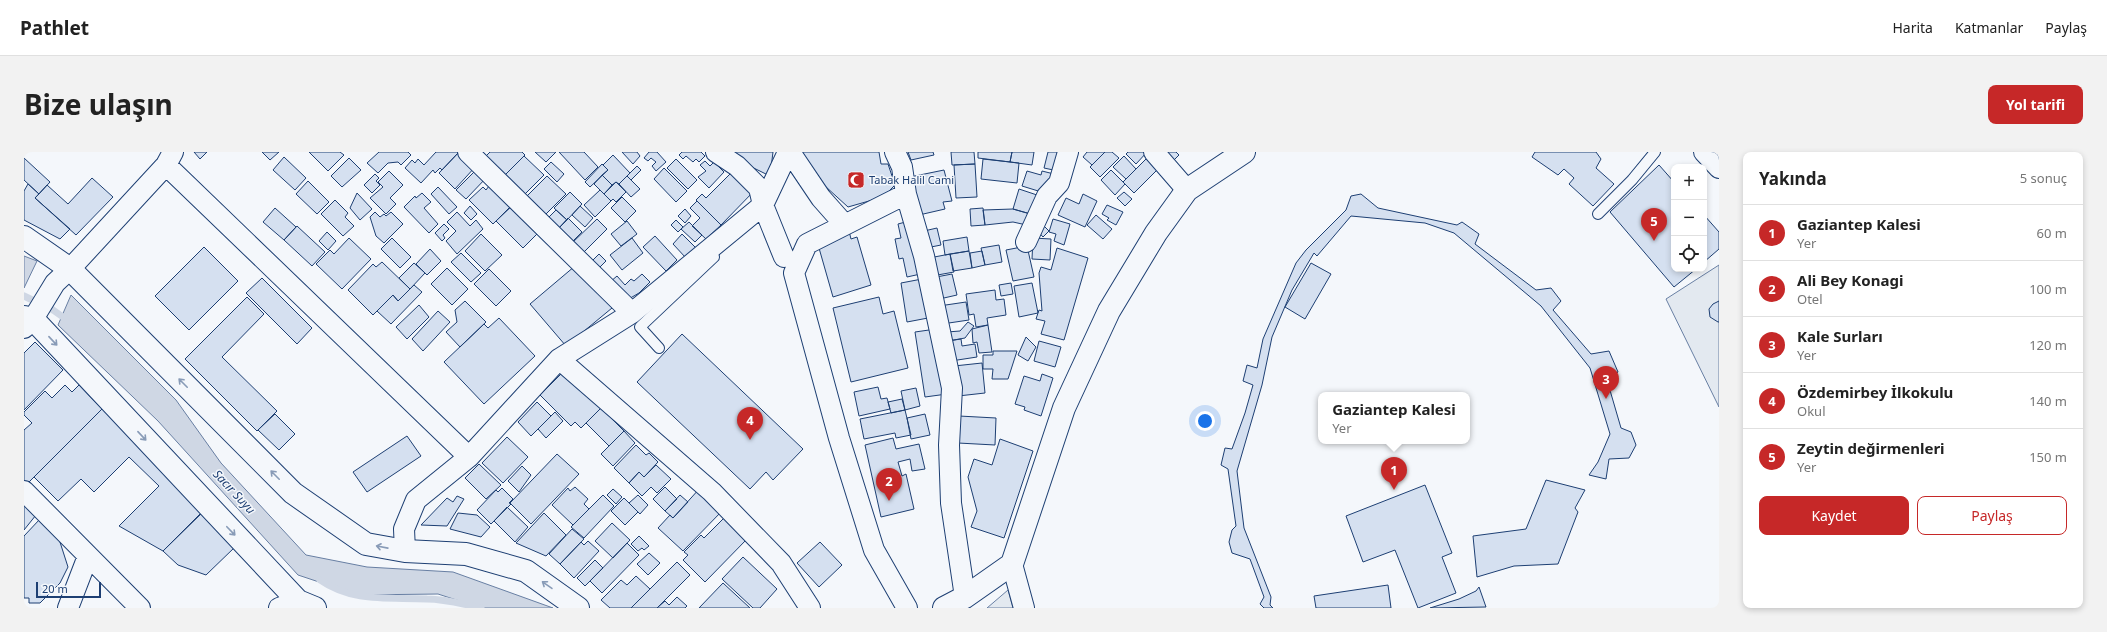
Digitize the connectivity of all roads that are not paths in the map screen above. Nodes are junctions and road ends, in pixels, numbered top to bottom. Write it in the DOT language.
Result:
graph roads {
  1 [pos="468,152"];
  2 [pos="716,152"];
  3 [pos="789,152"];
  4 [pos="895,152"];
  5 [pos="1068,152"];
  6 [pos="1154,152"];
  7 [pos="1244,152"];
  8 [pos="1655,152"];
  9 [pos="170,158"];
  10 [pos="1223,159"];
  11 [pos="1187,190"];
  12 [pos="906,194"];
  13 [pos="763,205"];
  14 [pos="1598,214"];
  15 [pos="844,224"];
  16 [pos="24,236"];
  17 [pos="1026,242"];
  18 [pos="784,257"];
  19 [pos="70,269"];
  20 [pos="632,313"];
  21 [pos="27,321"];
  22 [pos="659,348"];
  23 [pos="559,359"];
  24 [pos="469,457"];
  25 [pos="24,491"];
  26 [pos="405,551"];
  27 [pos="88,556"];
  28 [pos="1012,564"];
  29 [pos="965,597"];
  30 [pos="298,606"];
  31 [pos="68,608"];
  32 [pos="140,608"];
  33 [pos="578,608"];
  34 [pos="810,608"];
  35 [pos="907,608"];
  36 [pos="944,608"];
  37 [pos="1024,608"];
  1 -- 20 [label="street"];
  2 -- 13 [label="street"];
  3 -- 13 [label="street"];
  3 -- 15 [label="street"];
  4 -- 12 [label="street"];
  5 -- 17 [label="street"];
  6 -- 11 [label="street"];
  7 -- 10 [label="main road"];
  8 -- 14 [label="lane"];
  9 -- 19 [label="street"];
  9 -- 24 [label="street"];
  10 -- 11 [label="main road"];
  11 -- 28 [label="main road"];
  12 -- 15 [label="street"];
  12 -- 29 [label="street"];
  13 -- 18 [label="street"];
  13 -- 20 [label="street"];
  13 -- 22 [label="lane"];
  15 -- 35 [label="street"];
  16 -- 19 [label="main road"];
  19 -- 21 [label="street"];
  26 -- 19 [label="main road, one-way"];
  20 -- 23 [label="street"];
  21 -- 30 [label="main road, one-way"];
  23 -- 24 [label="street"];
  23 -- 34 [label="street"];
  24 -- 26 [label="street"];
  25 -- 27 [label="street"];
  33 -- 26 [label="main road, one-way"];
  27 -- 31 [label="street"];
  27 -- 32 [label="street"];
  28 -- 29 [label="main road"];
  28 -- 37 [label="street"];
  29 -- 36 [label="main road"];
}
